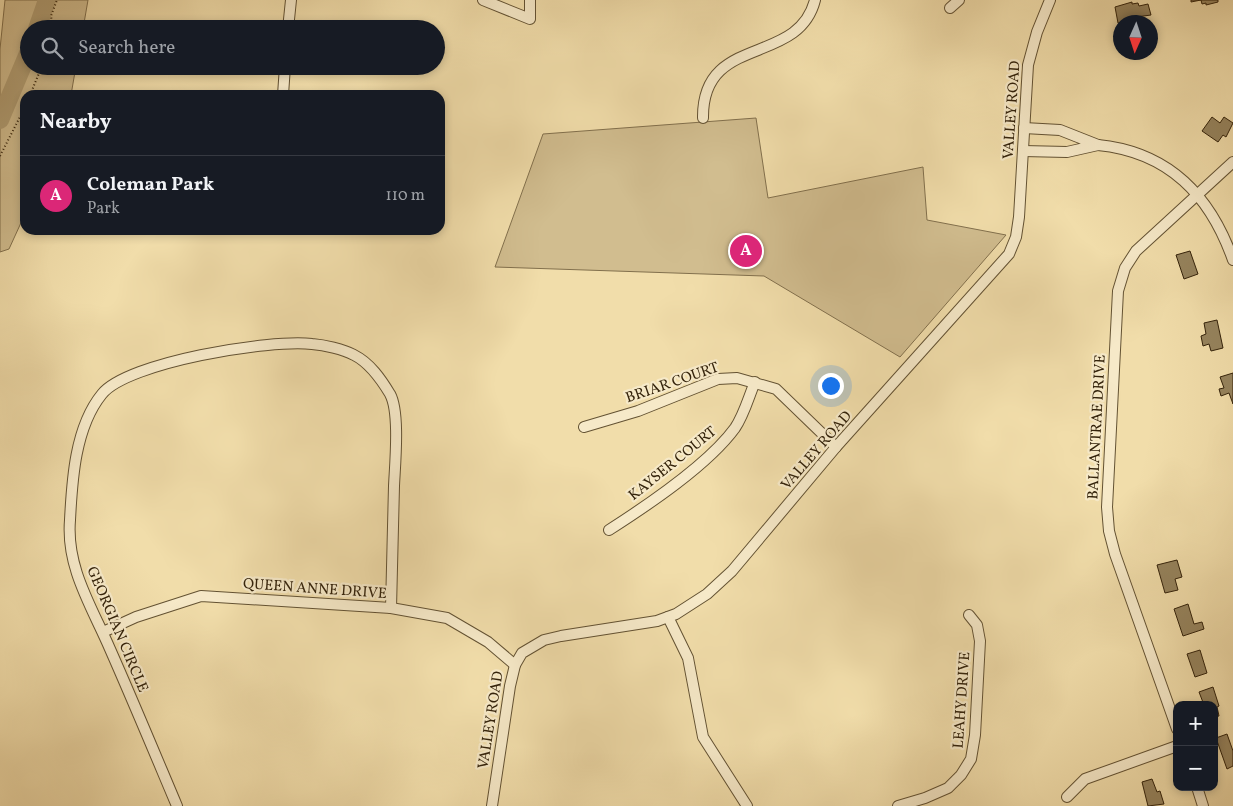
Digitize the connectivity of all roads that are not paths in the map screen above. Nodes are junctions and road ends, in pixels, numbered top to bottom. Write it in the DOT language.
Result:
graph roads {
  1 [pos="291,0"];
  2 [pos="483,0"];
  3 [pos="530,0"];
  4 [pos="815,0"];
  5 [pos="958,0"];
  6 [pos="1050,0"];
  7 [pos="950,8"];
  8 [pos="289,20"];
  9 [pos="284,75"];
  10 [pos="283,90"];
  11 [pos="703,118"];
  12 [pos="1024,128"];
  13 [pos="1098,145"];
  14 [pos="1023,150"];
  15 [pos="1233,162"];
  16 [pos="1198,194"];
  17 [pos="1233,260"];
  18 [pos="755,382"];
  19 [pos="584,427"];
  20 [pos="836,447"];
  21 [pos="609,530"];
  22 [pos="391,608"];
  23 [pos="969,615"];
  24 [pos="668,617"];
  25 [pos="103,632"];
  26 [pos="515,665"];
  27 [pos="1173,719"];
  28 [pos="1173,747"];
  29 [pos="1198,791"];
  30 [pos="1067,797"];
  31 [pos="177,806"];
  32 [pos="492,806"];
  33 [pos="747,806"];
  34 [pos="898,806"];
  35 [pos="1203,806"];
  1 -- 8 [label="street"];
  2 -- 3 [label="street"];
  4 -- 11 [label="street"];
  5 -- 7 [label="street"];
  6 -- 12 [label="street, VALLEY ROAD"];
  9 -- 10 [label="street"];
  12 -- 13 [label="street"];
  12 -- 14 [label="street, VALLEY ROAD"];
  13 -- 14 [label="street"];
  13 -- 16 [label="street"];
  14 -- 20 [label="street, VALLEY ROAD"];
  15 -- 16 [label="street, BALLANTRAE DRIVE"];
  16 -- 17 [label="street"];
  16 -- 27 [label="street, BALLANTRAE DRIVE"];
  18 -- 19 [label="street, BRIAR COURT"];
  18 -- 20 [label="street, BRIAR COURT"];
  18 -- 21 [label="street, KAYSER COURT"];
  20 -- 24 [label="street, VALLEY ROAD"];
  22 -- 25 [label="street, QUEEN ANNE DRIVE"];
  22 -- 25 [label="street, GEORGIAN CIRCLE"];
  22 -- 26 [label="street, QUEEN ANNE DRIVE"];
  23 -- 34 [label="street, LEAHY DRIVE"];
  24 -- 26 [label="street, VALLEY ROAD"];
  24 -- 33 [label="street"];
  25 -- 31 [label="street, GEORGIAN CIRCLE"];
  26 -- 32 [label="street, VALLEY ROAD"];
  28 -- 30 [label="street"];
  29 -- 35 [label="street"];
}
